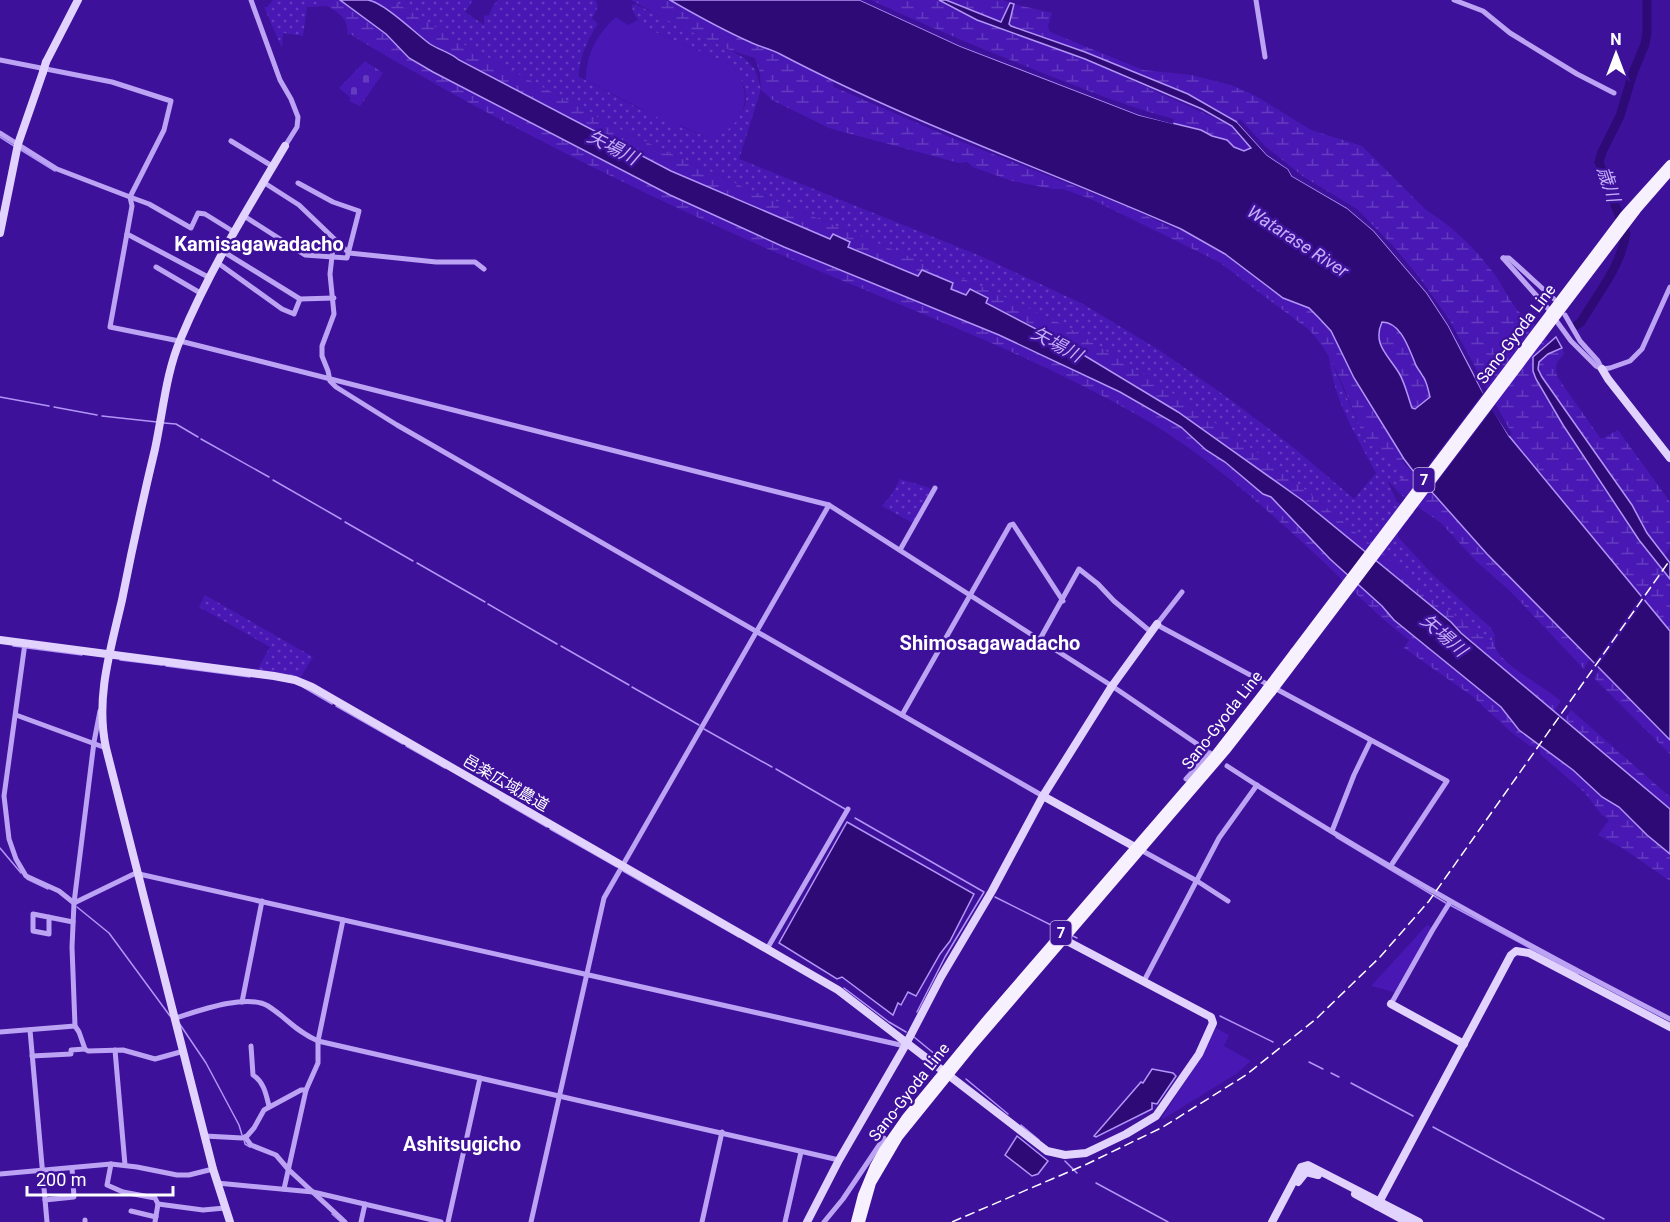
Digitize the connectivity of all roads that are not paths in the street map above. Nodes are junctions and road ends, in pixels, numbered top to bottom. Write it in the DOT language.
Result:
graph roads {
  1 [pos="78,0"];
  2 [pos="250,0"];
  3 [pos="1256,0"];
  4 [pos="1454,0"];
  5 [pos="1265,57"];
  6 [pos="0,60"];
  7 [pos="1614,93"];
  8 [pos="0,134"];
  9 [pos="231,141"];
  10 [pos="18,144"];
  11 [pos="285,146"];
  12 [pos="1670,164"];
  13 [pos="272,166"];
  14 [pos="1670,172"];
  15 [pos="263,182"];
  16 [pos="298,183"];
  17 [pos="130,197"];
  18 [pos="1632,211"];
  19 [pos="244,216"];
  20 [pos="234,232"];
  21 [pos="0,233"];
  22 [pos="127,234"];
  23 [pos="334,239"];
  24 [pos="224,252"];
  25 [pos="349,253"];
  26 [pos="332,258"];
  27 [pos="218,263"];
  28 [pos="156,267"];
  29 [pos="484,269"];
  30 [pos="210,278"];
  31 [pos="1670,287"];
  32 [pos="202,294"];
  33 [pos="334,298"];
  34 [pos="300,299"];
  35 [pos="1554,299"];
  36 [pos="1565,315"];
  37 [pos="1550,319"];
  38 [pos="180,341"];
  39 [pos="1602,369"];
  40 [pos="329,379"];
  41 [pos="1670,458"];
  42 [pos="935,488"];
  43 [pos="829,505"];
  44 [pos="900,550"];
  45 [pos="1182,592"];
  46 [pos="971,595"];
  47 [pos="1063,601"];
  48 [pos="1157,624"];
  49 [pos="758,632"];
  50 [pos="1151,632"];
  51 [pos="1040,639"];
  52 [pos="0,640"];
  53 [pos="25,643"];
  54 [pos="110,654"];
  55 [pos="1112,686"];
  56 [pos="1269,690"];
  57 [pos="101,707"];
  58 [pos="16,715"];
  59 [pos="902,715"];
  60 [pos="94,742"];
  61 [pos="1370,742"];
  62 [pos="106,748"];
  63 [pos="1208,754"];
  64 [pos="1227,766"];
  65 [pos="1186,779"];
  66 [pos="1257,785"];
  67 [pos="1043,796"];
  68 [pos="848,809"];
  69 [pos="1332,831"];
  70 [pos="1138,849"];
  71 [pos="622,866"];
  72 [pos="1390,867"];
  73 [pos="139,873"];
  74 [pos="1197,881"];
  75 [pos="262,901"];
  76 [pos="1228,901"];
  77 [pos="1450,902"];
  78 [pos="74,903"];
  79 [pos="49,917"];
  80 [pos="344,920"];
  81 [pos="73,922"];
  82 [pos="1065,940"];
  83 [pos="1518,940"];
  84 [pos="767,949"];
  85 [pos="1516,951"];
  86 [pos="586,974"];
  87 [pos="1144,981"];
  88 [pos="242,1002"];
  89 [pos="1391,1004"];
  90 [pos="176,1018"];
  91 [pos="1670,1019"];
  92 [pos="75,1026"];
  93 [pos="1670,1027"];
  94 [pos="30,1030"];
  95 [pos="0,1032"];
  96 [pos="318,1041"];
  97 [pos="907,1044"];
  98 [pos="1464,1044"];
  99 [pos="250,1046"];
  100 [pos="85,1049"];
  101 [pos="115,1050"];
  102 [pos="184,1051"];
  103 [pos="32,1056"];
  104 [pos="947,1072"];
  105 [pos="480,1078"];
  106 [pos="306,1090"];
  107 [pos="559,1096"];
  108 [pos="269,1106"];
  109 [pos="909,1119"];
  110 [pos="722,1132"];
  111 [pos="206,1136"];
  112 [pos="245,1137"];
  113 [pos="884,1138"];
  114 [pos="801,1152"];
  115 [pos="839,1160"];
  116 [pos="111,1164"];
  117 [pos="125,1165"];
  118 [pos="72,1167"];
  119 [pos="213,1169"];
  120 [pos="288,1169"];
  121 [pos="42,1170"];
  122 [pos="0,1174"];
  123 [pos="217,1183"];
  124 [pos="284,1189"];
  125 [pos="314,1192"];
  126 [pos="45,1200"];
  127 [pos="158,1204"];
  128 [pos="365,1204"];
  129 [pos="1378,1204"];
  130 [pos="225,1208"];
  131 [pos="131,1211"];
  132 [pos="156,1219"];
  133 [pos="47,1222"];
  134 [pos="230,1222"];
  135 [pos="345,1222"];
  136 [pos="361,1222"];
  137 [pos="441,1222"];
  138 [pos="448,1222"];
  139 [pos="531,1222"];
  140 [pos="702,1222"];
  141 [pos="785,1222"];
  142 [pos="807,1222"];
  143 [pos="824,1222"];
  144 [pos="855,1222"];
  145 [pos="861,1222"];
  146 [pos="1272,1222"];
  147 [pos="1277,1222"];
  148 [pos="1407,1222"];
  149 [pos="1419,1222"];
  1 -- 10 [label="street, bridge"];
  2 -- 11 [label="street"];
  3 -- 5 [label="street"];
  4 -- 7 [label="street"];
  6 -- 17 [label="street"];
  8 -- 10 [label="street"];
  9 -- 13 [label="street"];
  10 -- 17 [label="street"];
  10 -- 21 [label="street"];
  11 -- 13 [label="street"];
  12 -- 18 [label="main road, 7"];
  13 -- 15 [label="street"];
  14 -- 18 [label="main road, 7"];
  15 -- 19 [label="street"];
  15 -- 23 [label="street"];
  16 -- 25 [label="street"];
  17 -- 20 [label="street"];
  17 -- 22 [label="street"];
  18 -- 37 [label="main road, Sano-Gyoda Line / 7"];
  18 -- 37 [label="main road, Sano-Gyoda Line / 7"];
  19 -- 20 [label="street"];
  19 -- 26 [label="street"];
  20 -- 24 [label="street"];
  22 -- 30 [label="street"];
  22 -- 38 [label="street"];
  23 -- 25 [label="street"];
  23 -- 26 [label="street"];
  24 -- 27 [label="street"];
  24 -- 34 [label="street"];
  25 -- 26 [label="street"];
  25 -- 29 [label="street"];
  26 -- 33 [label="street"];
  27 -- 30 [label="street"];
  27 -- 34 [label="street"];
  28 -- 32 [label="street"];
  30 -- 32 [label="street"];
  31 -- 39 [label="street"];
  32 -- 38 [label="street"];
  33 -- 34 [label="street"];
  33 -- 40 [label="street"];
  35 -- 37 [label="street"];
  36 -- 39 [label="street"];
  37 -- 39 [label="street"];
  37 -- 56 [label="main road, Sano-Gyoda Line / 7, bridge"];
  38 -- 40 [label="street"];
  38 -- 54 [label="street"];
  39 -- 41 [label="street"];
  40 -- 43 [label="street"];
  40 -- 49 [label="street"];
  42 -- 44 [label="street"];
  43 -- 44 [label="street"];
  43 -- 49 [label="street"];
  44 -- 46 [label="street"];
  45 -- 48 [label="street"];
  46 -- 47 [label="street"];
  46 -- 51 [label="street"];
  46 -- 59 [label="street"];
  47 -- 50 [label="street"];
  47 -- 51 [label="street"];
  48 -- 50 [label="street"];
  48 -- 61 [label="street"];
  49 -- 59 [label="street"];
  49 -- 71 [label="street"];
  50 -- 55 [label="street"];
  51 -- 55 [label="street"];
  52 -- 53 [label="street, 邑楽広域農道"];
  53 -- 54 [label="street, 邑楽広域農道"];
  53 -- 58 [label="street"];
  54 -- 57 [label="street"];
  54 -- 71 [label="street, 邑楽広域農道"];
  55 -- 63 [label="street"];
  55 -- 67 [label="street"];
  56 -- 63 [label="main road, Sano-Gyoda Line / 7"];
  56 -- 70 [label="main road, Sano-Gyoda Line / 7"];
  57 -- 60 [label="street"];
  57 -- 62 [label="street"];
  58 -- 60 [label="street"];
  58 -- 78 [label="street"];
  59 -- 67 [label="street"];
  60 -- 62 [label="street"];
  60 -- 78 [label="street"];
  61 -- 69 [label="street"];
  61 -- 72 [label="street"];
  62 -- 73 [label="street"];
  63 -- 65 [label="street"];
  63 -- 70 [label="main road, Sano-Gyoda Line / 7"];
  64 -- 66 [label="street"];
  66 -- 69 [label="street"];
  66 -- 74 [label="street"];
  67 -- 70 [label="street"];
  67 -- 97 [label="street"];
  68 -- 84 [label="street"];
  69 -- 72 [label="street"];
  70 -- 74 [label="street"];
  70 -- 82 [label="main road, Sano-Gyoda Line / 7"];
  70 -- 104 [label="main road, Sano-Gyoda Line / 7"];
  71 -- 84 [label="street, 邑楽広域農道"];
  71 -- 86 [label="street"];
  72 -- 77 [label="street"];
  73 -- 75 [label="street"];
  73 -- 78 [label="street"];
  73 -- 90 [label="street"];
  74 -- 76 [label="street"];
  74 -- 87 [label="street"];
  75 -- 80 [label="street"];
  75 -- 88 [label="street"];
  77 -- 83 [label="street"];
  77 -- 89 [label="street"];
  78 -- 81 [label="street"];
  79 -- 79 [label="street"];
  79 -- 81 [label="street"];
  80 -- 86 [label="street"];
  80 -- 96 [label="street"];
  81 -- 92 [label="street"];
  82 -- 87 [label="street, 邑楽広域農道"];
  82 -- 104 [label="main road, Sano-Gyoda Line / 7"];
  83 -- 85 [label="street"];
  83 -- 91 [label="street"];
  84 -- 97 [label="street, 邑楽広域農道"];
  85 -- 93 [label="street"];
  85 -- 98 [label="street"];
  86 -- 97 [label="street"];
  86 -- 107 [label="street"];
  87 -- 104 [label="street, 邑楽広域農道"];
  88 -- 90 [label="street"];
  88 -- 96 [label="street"];
  89 -- 98 [label="street"];
  90 -- 102 [label="street"];
  92 -- 94 [label="street"];
  92 -- 100 [label="street"];
  94 -- 95 [label="street"];
  94 -- 103 [label="street"];
  96 -- 105 [label="street"];
  96 -- 106 [label="street"];
  97 -- 104 [label="street, 邑楽広域農道"];
  97 -- 115 [label="street"];
  98 -- 129 [label="street"];
  99 -- 108 [label="street"];
  100 -- 101 [label="street"];
  100 -- 103 [label="street"];
  101 -- 102 [label="street"];
  101 -- 117 [label="street"];
  102 -- 111 [label="street"];
  103 -- 121 [label="street"];
  104 -- 109 [label="main road, Sano-Gyoda Line / 7"];
  105 -- 107 [label="street"];
  105 -- 138 [label="street"];
  106 -- 108 [label="street"];
  106 -- 120 [label="street"];
  107 -- 110 [label="street"];
  107 -- 139 [label="street"];
  108 -- 112 [label="street"];
  109 -- 144 [label="main road, Sano-Gyoda Line / 7"];
  109 -- 145 [label="main road, Sano-Gyoda Line / 7"];
  110 -- 114 [label="street"];
  110 -- 140 [label="street"];
  111 -- 112 [label="street"];
  111 -- 119 [label="street"];
  112 -- 120 [label="street"];
  113 -- 143 [label="street"];
  114 -- 115 [label="street"];
  114 -- 141 [label="street"];
  115 -- 142 [label="street"];
  116 -- 117 [label="street"];
  116 -- 118 [label="street"];
  116 -- 127 [label="street"];
  117 -- 119 [label="street"];
  118 -- 121 [label="street"];
  118 -- 126 [label="street"];
  119 -- 123 [label="street"];
  120 -- 124 [label="street"];
  120 -- 125 [label="street"];
  121 -- 122 [label="street"];
  121 -- 126 [label="street"];
  123 -- 124 [label="street"];
  123 -- 130 [label="street"];
  124 -- 125 [label="street"];
  125 -- 128 [label="street"];
  125 -- 135 [label="street"];
  126 -- 133 [label="street"];
  127 -- 130 [label="street"];
  127 -- 132 [label="street"];
  128 -- 136 [label="street"];
  128 -- 137 [label="street"];
  129 -- 146 [label="street"];
  129 -- 147 [label="street"];
  129 -- 148 [label="street"];
  129 -- 149 [label="street"];
  130 -- 134 [label="street"];
  131 -- 132 [label="street"];
}
